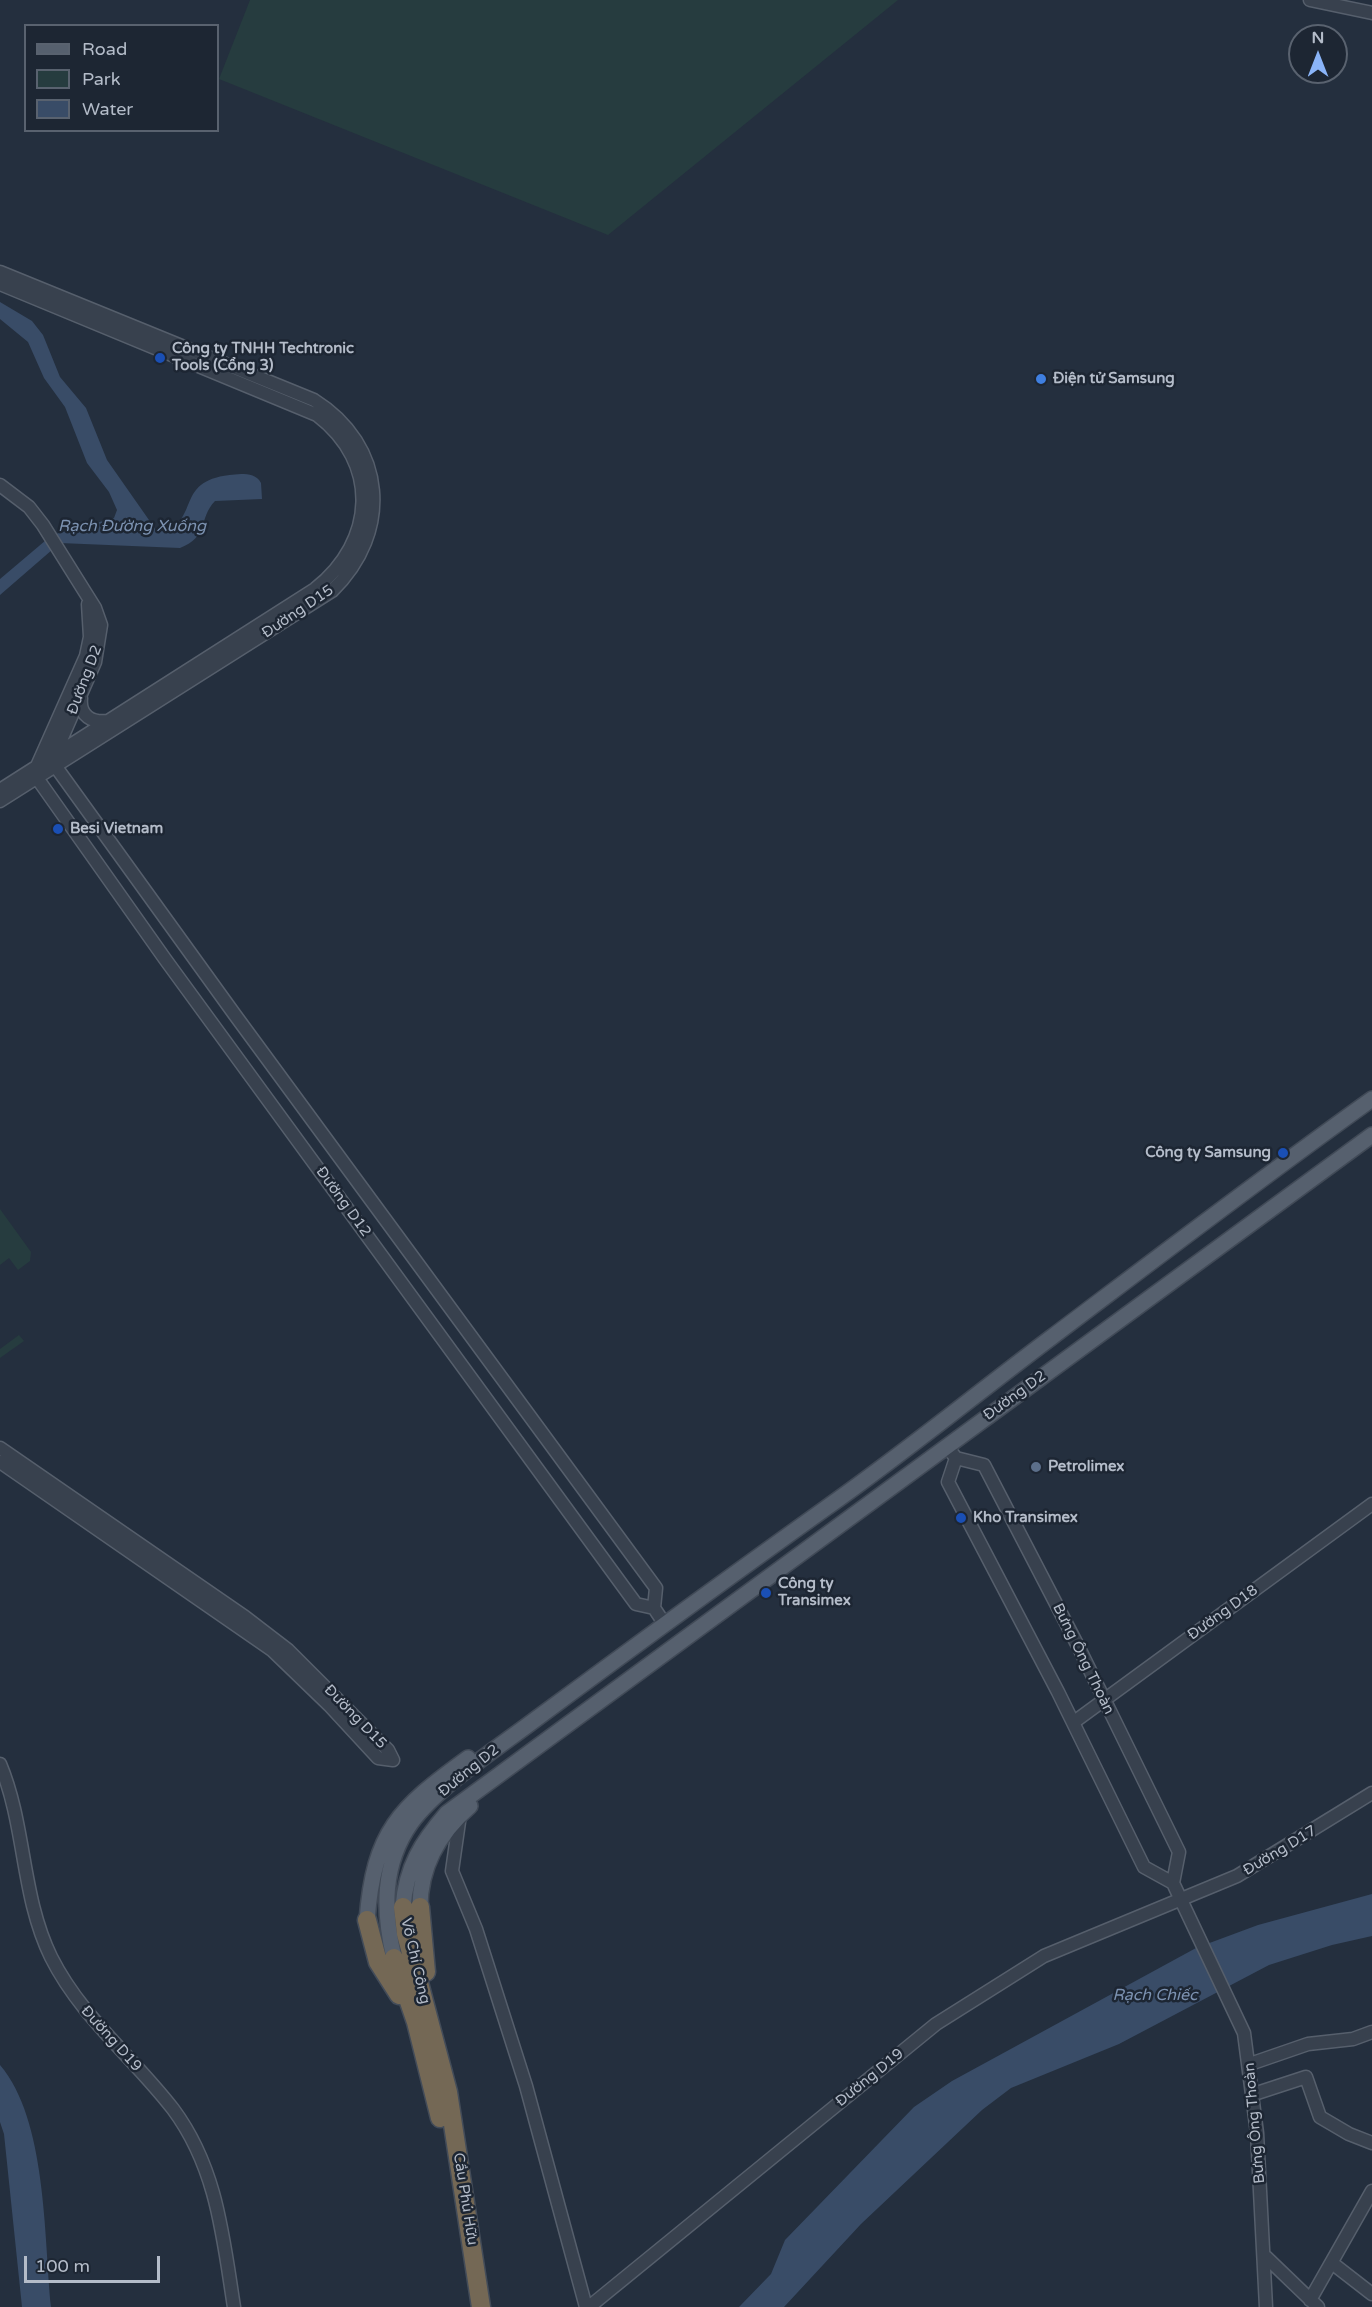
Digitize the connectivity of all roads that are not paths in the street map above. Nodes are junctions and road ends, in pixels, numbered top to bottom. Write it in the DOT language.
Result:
graph roads {
  1 [pos="1310,0"];
  2 [pos="1372,13"];
  3 [pos="0,272"];
  4 [pos="0,284"];
  5 [pos="197,359"];
  6 [pos="0,485"];
  7 [pos="86,594"];
  8 [pos="82,692"];
  9 [pos="108,721"];
  10 [pos="55,761"];
  11 [pos="37,772"];
  12 [pos="0,790"];
  13 [pos="0,801"];
  14 [pos="235,1015"];
  15 [pos="216,1028"];
  16 [pos="1372,1092"];
  17 [pos="1372,1099"];
  18 [pos="1372,1135"];
  19 [pos="1308,1147"];
  20 [pos="935,1429"];
  21 [pos="0,1448"];
  22 [pos="952,1452"];
  23 [pos="0,1462"];
  24 [pos="1372,1504"];
  25 [pos="654,1608"];
  26 [pos="664,1623"];
  27 [pos="644,1638"];
  28 [pos="680,1645"];
  29 [pos="630,1682"];
  30 [pos="1104,1701"];
  31 [pos="1074,1722"];
  32 [pos="0,1764"];
  33 [pos="1372,1793"];
  34 [pos="460,1815"];
  35 [pos="1173,1883"];
  36 [pos="1182,1899"];
  37 [pos="411,1907"];
  38 [pos="367,1920"];
  39 [pos="394,1958"];
  40 [pos="421,2019"];
  41 [pos="1372,2032"];
  42 [pos="1250,2064"];
  43 [pos="442,2094"];
  44 [pos="1254,2094"];
  45 [pos="1372,2143"];
  46 [pos="1372,2191"];
  47 [pos="1266,2257"];
  48 [pos="1332,2263"];
  49 [pos="1372,2294"];
  50 [pos="1314,2303"];
  51 [pos="234,2307"];
  52 [pos="468,2307"];
  53 [pos="481,2307"];
  54 [pos="587,2307"];
  55 [pos="1266,2307"];
  1 -- 2 [label="street"];
  3 -- 5 [label="street, Đường D15"];
  4 -- 5 [label="street, Đường D15"];
  5 -- 9 [label="street, Đường D15"];
  5 -- 10 [label="street, Đường D15"];
  6 -- 7 [label="street, Đường D2"];
  7 -- 8 [label="street, Đường D2"];
  7 -- 11 [label="street, Đường D2"];
  8 -- 9 [label="street"];
  8 -- 10 [label="street, Đường D2"];
  9 -- 10 [label="street, Đường D15"];
  10 -- 11 [label="street, Đường D15"];
  10 -- 14 [label="street, Đường D12"];
  11 -- 12 [label="street, Đường D15"];
  11 -- 13 [label="street, Đường D15"];
  11 -- 15 [label="street, Đường D12"];
  14 -- 15 [label="street"];
  14 -- 25 [label="street, Đường D12"];
  15 -- 25 [label="street, Đường D12"];
  16 -- 19 [label="main road, Đường D2"];
  17 -- 19 [label="main road, Đường D2"];
  18 -- 22 [label="main road, Đường D2"];
  19 -- 20 [label="main road, Đường D2"];
  20 -- 22 [label="main road"];
  20 -- 26 [label="main road, Đường D2"];
  21 -- 23 [label="street, Đường D15"];
  22 -- 28 [label="main road, Đường D2"];
  22 -- 30 [label="street, Bưng Ông Thoàn"];
  22 -- 31 [label="street"];
  24 -- 30 [label="street, Đường D18"];
  25 -- 26 [label="street, Đường D12"];
  26 -- 27 [label="main road, Đường D2"];
  26 -- 28 [label="main road"];
  27 -- 38 [label="main road, Đường D2"];
  27 -- 39 [label="main road, Đường D2"];
  28 -- 29 [label="main road, Đường D2"];
  29 -- 34 [label="main road, Đường D2"];
  29 -- 37 [label="main road, Đường D2"];
  30 -- 31 [label="street, Đường D18"];
  30 -- 35 [label="street, Bưng Ông Thoàn"];
  31 -- 35 [label="street"];
  32 -- 51 [label="street, Đường D19"];
  33 -- 36 [label="street, Đường D17"];
  34 -- 37 [label="main road, Đường D2"];
  34 -- 54 [label="street"];
  35 -- 36 [label="street, Bưng Ông Thoàn"];
  36 -- 42 [label="street, Bưng Ông Thoàn"];
  36 -- 54 [label="street, Đường D19"];
  37 -- 40 [label="highway, Võ Chí Công"];
  38 -- 40 [label="highway, Võ Chí Công"];
  39 -- 40 [label="highway, Võ Chí Công"];
  40 -- 43 [label="highway, Võ Chí Công"];
  41 -- 42 [label="street"];
  42 -- 44 [label="street, Bưng Ông Thoàn"];
  43 -- 52 [label="highway, Cầu Phú Hữu"];
  43 -- 53 [label="highway, Cầu Phú Hữu"];
  44 -- 45 [label="street"];
  44 -- 47 [label="street, Bưng Ông Thoàn"];
  46 -- 48 [label="street"];
  47 -- 50 [label="street"];
  47 -- 55 [label="street, Bưng Ông Thoàn"];
  48 -- 49 [label="street"];
  48 -- 50 [label="street"];
}
